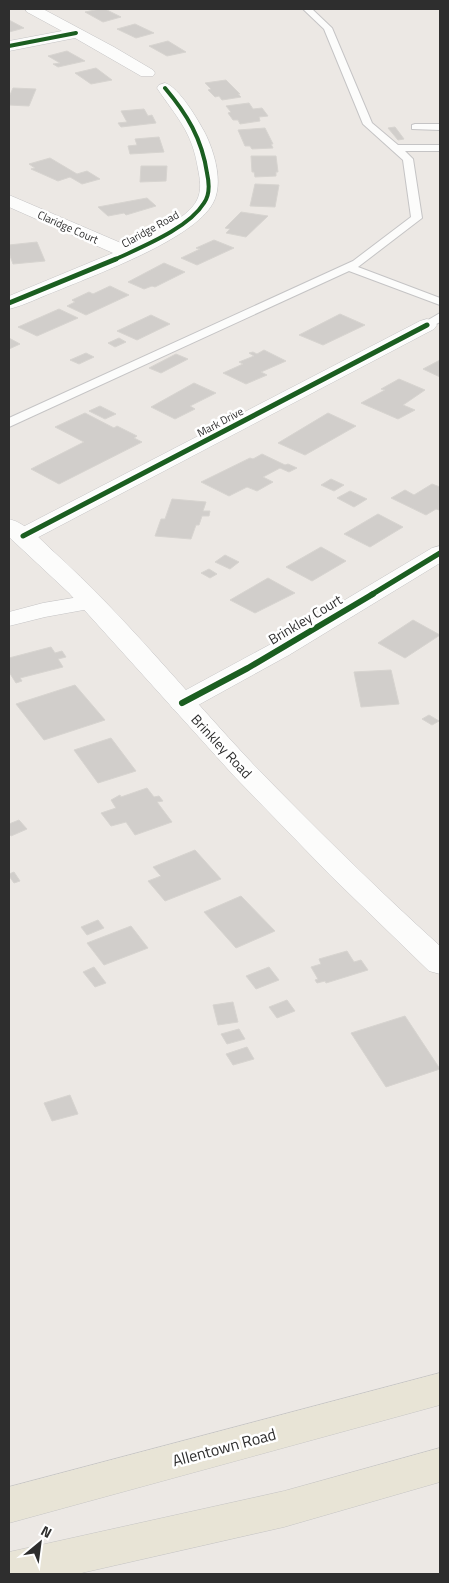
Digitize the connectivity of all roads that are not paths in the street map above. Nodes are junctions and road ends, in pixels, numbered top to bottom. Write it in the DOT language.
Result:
graph roads {
  1 [pos="32,9"];
  2 [pos="307,9"];
  3 [pos="76,33"];
  4 [pos="9,46"];
  5 [pos="147,73"];
  6 [pos="165,88"];
  7 [pos="414,127"];
  8 [pos="440,127"];
  9 [pos="396,148"];
  10 [pos="440,148"];
  11 [pos="9,200"];
  12 [pos="127,253"];
  13 [pos="348,267"];
  14 [pos="440,302"];
  15 [pos="9,303"];
  16 [pos="434,321"];
  17 [pos="9,423"];
  18 [pos="16,531"];
  19 [pos="440,552"];
  20 [pos="92,602"];
  21 [pos="9,619"];
  22 [pos="182,703"];
  23 [pos="440,963"];
  24 [pos="440,1389"];
  25 [pos="440,1464"];
  26 [pos="9,1505"];
  27 [pos="9,1571"];
  1 -- 3 [label="street"];
  2 -- 9 [label="lane"];
  3 -- 4 [label="street"];
  3 -- 5 [label="street"];
  6 -- 12 [label="street, Claridge Road"];
  7 -- 8 [label="lane"];
  9 -- 10 [label="lane"];
  9 -- 13 [label="lane"];
  11 -- 12 [label="street, Claridge Court"];
  12 -- 15 [label="street, Claridge Road"];
  13 -- 14 [label="lane"];
  13 -- 17 [label="lane"];
  16 -- 18 [label="street, Mark Drive"];
  18 -- 20 [label="street, Brinkley Road"];
  19 -- 22 [label="street, Brinkley Court"];
  20 -- 21 [label="street"];
  20 -- 22 [label="street, Brinkley Road"];
  22 -- 23 [label="street, Brinkley Road"];
  24 -- 26 [label="main road, Allentown Road"];
  25 -- 27 [label="main road"];
}
